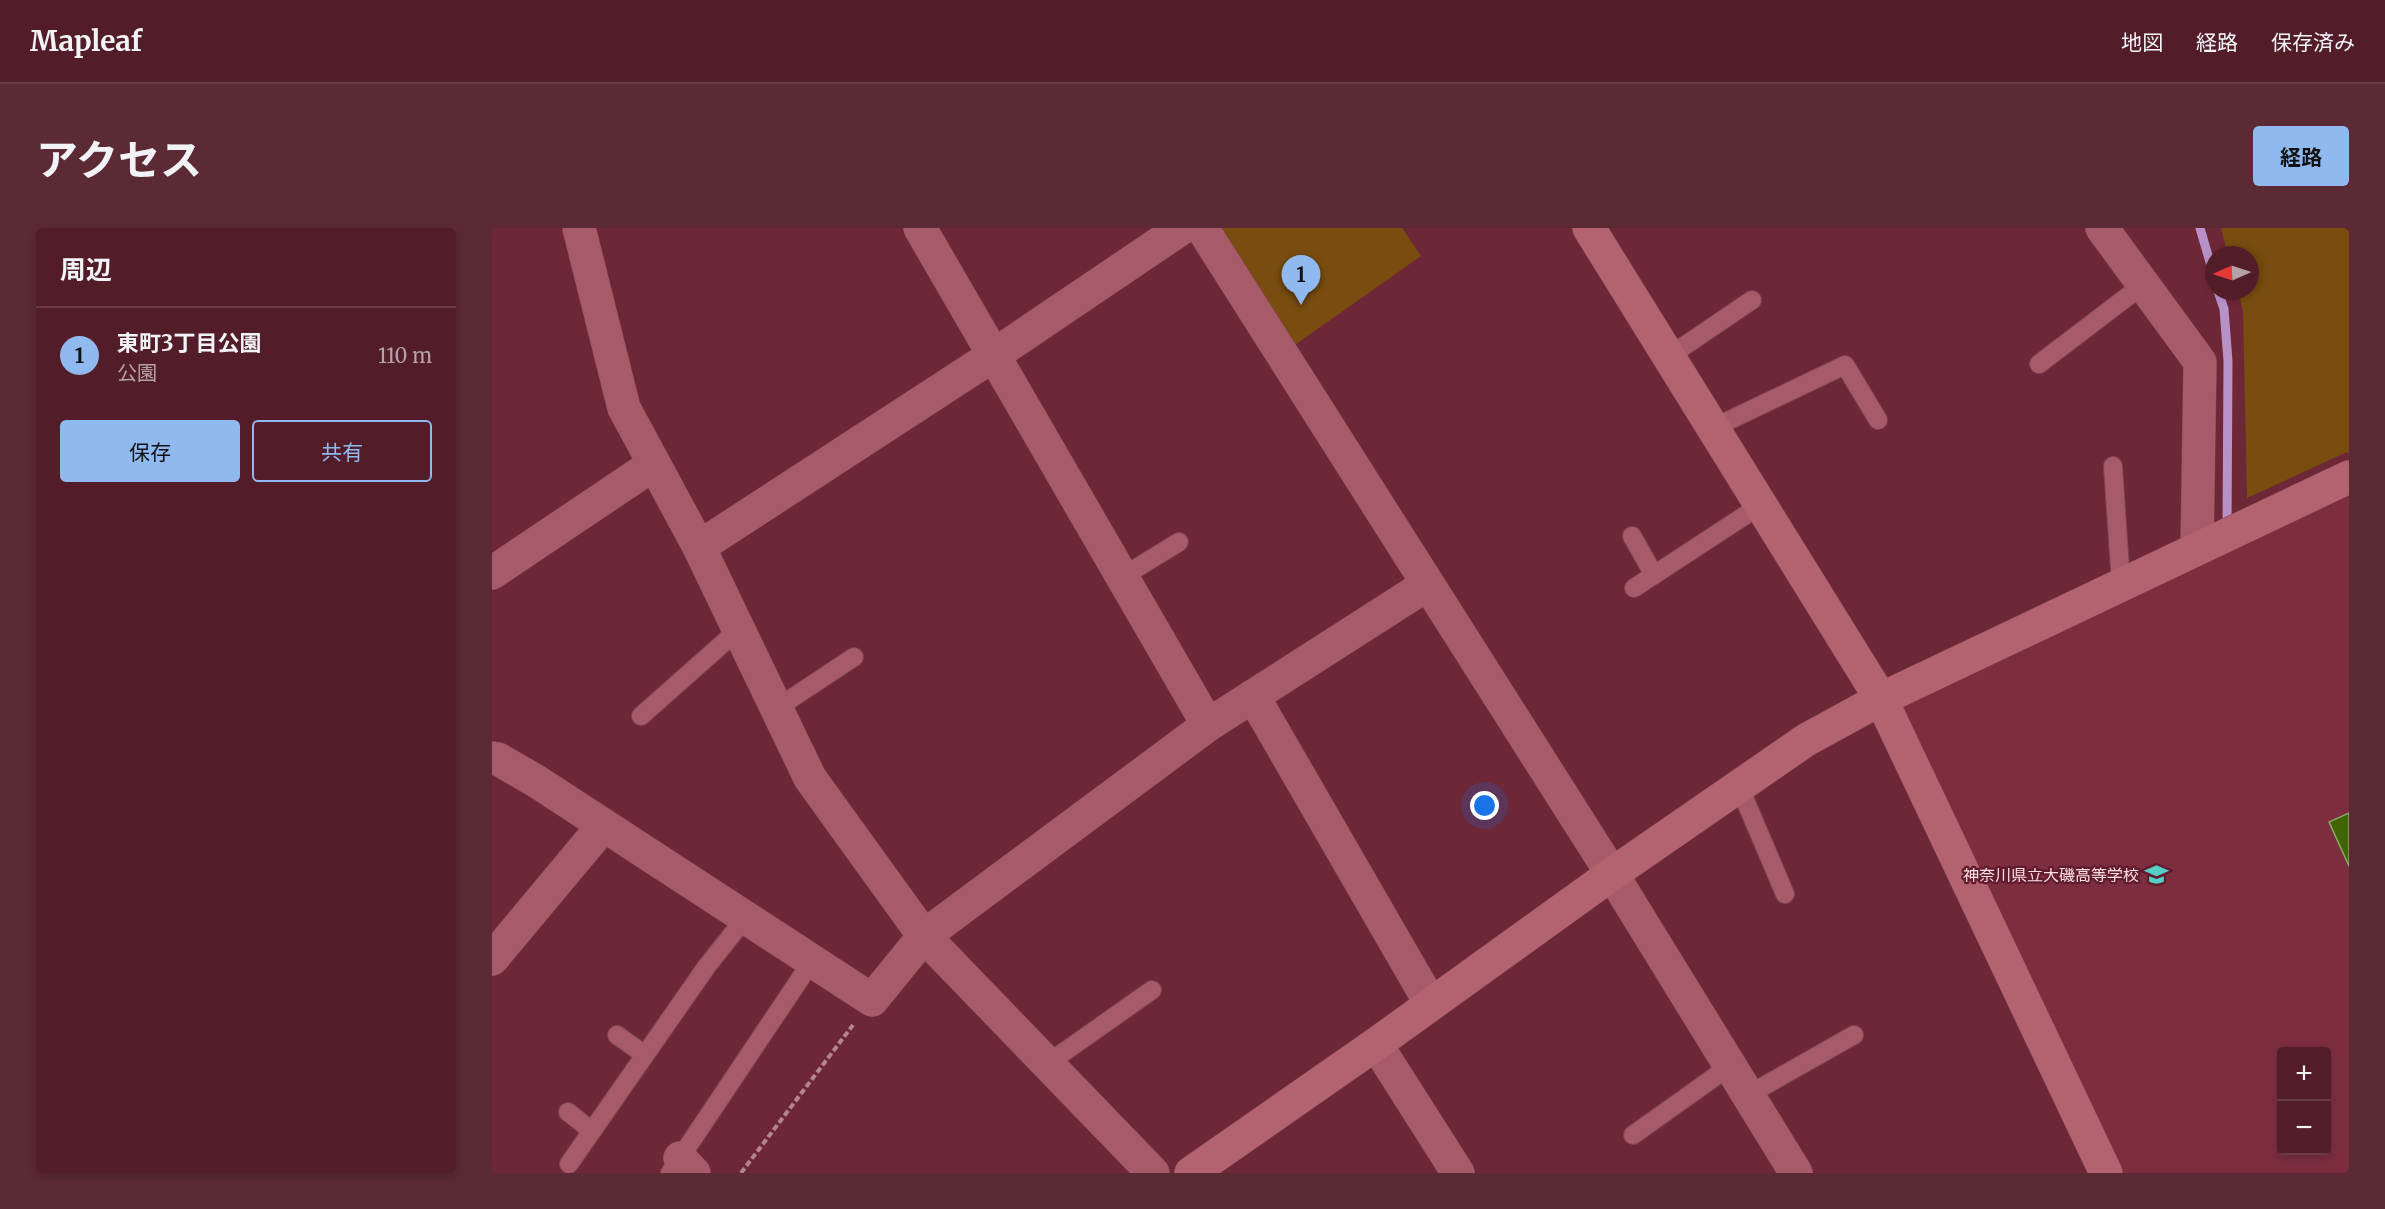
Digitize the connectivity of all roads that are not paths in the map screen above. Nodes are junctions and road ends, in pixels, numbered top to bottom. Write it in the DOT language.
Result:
graph roads {
  1 [pos="579,228"];
  2 [pos="920,228"];
  3 [pos="1182,228"];
  4 [pos="1202,228"];
  5 [pos="1589,228"];
  6 [pos="2102,228"];
  7 [pos="2144,284"];
  8 [pos="1752,300"];
  9 [pos="994,355"];
  10 [pos="1668,357"];
  11 [pos="2039,364"];
  12 [pos="1878,420"];
  13 [pos="1713,428"];
  14 [pos="654,464"];
  15 [pos="2113,466"];
  16 [pos="2349,477"];
  17 [pos="1761,505"];
  18 [pos="1632,536"];
  19 [pos="1179,542"];
  20 [pos="2202,546"];
  21 [pos="699,547"];
  22 [pos="492,573"];
  23 [pos="1654,575"];
  24 [pos="1122,577"];
  25 [pos="1428,584"];
  26 [pos="2121,584"];
  27 [pos="1634,588"];
  28 [pos="738,630"];
  29 [pos="854,657"];
  30 [pos="1253,696"];
  31 [pos="1881,699"];
  32 [pos="777,708"];
  33 [pos="641,716"];
  34 [pos="1208,725"];
  35 [pos="492,758"];
  36 [pos="1739,786"];
  37 [pos="603,826"];
  38 [pos="1612,874"];
  39 [pos="1785,894"];
  40 [pos="746,917"];
  41 [pos="924,936"];
  42 [pos="492,959"];
  43 [pos="812,961"];
  44 [pos="1152,990"];
  45 [pos="1431,1004"];
  46 [pos="617,1035"];
  47 [pos="1854,1035"];
  48 [pos="1376,1044"];
  49 [pos="645,1055"];
  50 [pos="1047,1064"];
  51 [pos="1730,1066"];
  52 [pos="1748,1095"];
  53 [pos="568,1112"];
  54 [pos="592,1131"];
  55 [pos="1633,1135"];
  56 [pos="568,1164"];
  57 [pos="682,1168"];
  58 [pos="1153,1173"];
  59 [pos="1191,1173"];
  60 [pos="1458,1173"];
  61 [pos="1796,1173"];
  62 [pos="2106,1173"];
  1 -- 14 [label="street"];
  2 -- 9 [label="street"];
  3 -- 9 [label="street"];
  4 -- 25 [label="street"];
  5 -- 10 [label="street"];
  6 -- 7 [label="street"];
  7 -- 11 [label="lane"];
  7 -- 20 [label="street"];
  8 -- 10 [label="lane"];
  9 -- 21 [label="street"];
  9 -- 24 [label="street"];
  10 -- 13 [label="street"];
  12 -- 13 [label="lane"];
  13 -- 17 [label="street"];
  14 -- 21 [label="street"];
  14 -- 22 [label="street"];
  15 -- 26 [label="lane"];
  16 -- 20 [label="street"];
  17 -- 23 [label="lane"];
  17 -- 31 [label="street"];
  18 -- 23 [label="lane"];
  19 -- 24 [label="lane"];
  20 -- 26 [label="street"];
  21 -- 28 [label="street"];
  23 -- 27 [label="lane"];
  24 -- 34 [label="street"];
  25 -- 30 [label="street"];
  25 -- 38 [label="street"];
  26 -- 31 [label="street"];
  28 -- 32 [label="street"];
  28 -- 33 [label="lane"];
  29 -- 32 [label="lane"];
  30 -- 34 [label="street"];
  30 -- 45 [label="street"];
  31 -- 36 [label="street"];
  31 -- 62 [label="street"];
  32 -- 41 [label="street"];
  34 -- 41 [label="street"];
  35 -- 37 [label="street"];
  36 -- 38 [label="street"];
  36 -- 39 [label="lane"];
  37 -- 40 [label="street"];
  37 -- 42 [label="street"];
  38 -- 45 [label="street"];
  38 -- 51 [label="street"];
  40 -- 43 [label="street"];
  40 -- 49 [label="lane"];
  41 -- 43 [label="street"];
  41 -- 50 [label="street"];
  43 -- 57 [label="lane"];
  44 -- 50 [label="lane"];
  45 -- 48 [label="street"];
  46 -- 49 [label="lane"];
  47 -- 52 [label="lane"];
  48 -- 59 [label="street"];
  48 -- 60 [label="street"];
  49 -- 54 [label="lane"];
  50 -- 58 [label="street"];
  51 -- 52 [label="street"];
  51 -- 55 [label="lane"];
  52 -- 61 [label="street"];
  53 -- 54 [label="lane"];
  54 -- 56 [label="lane"];
}
